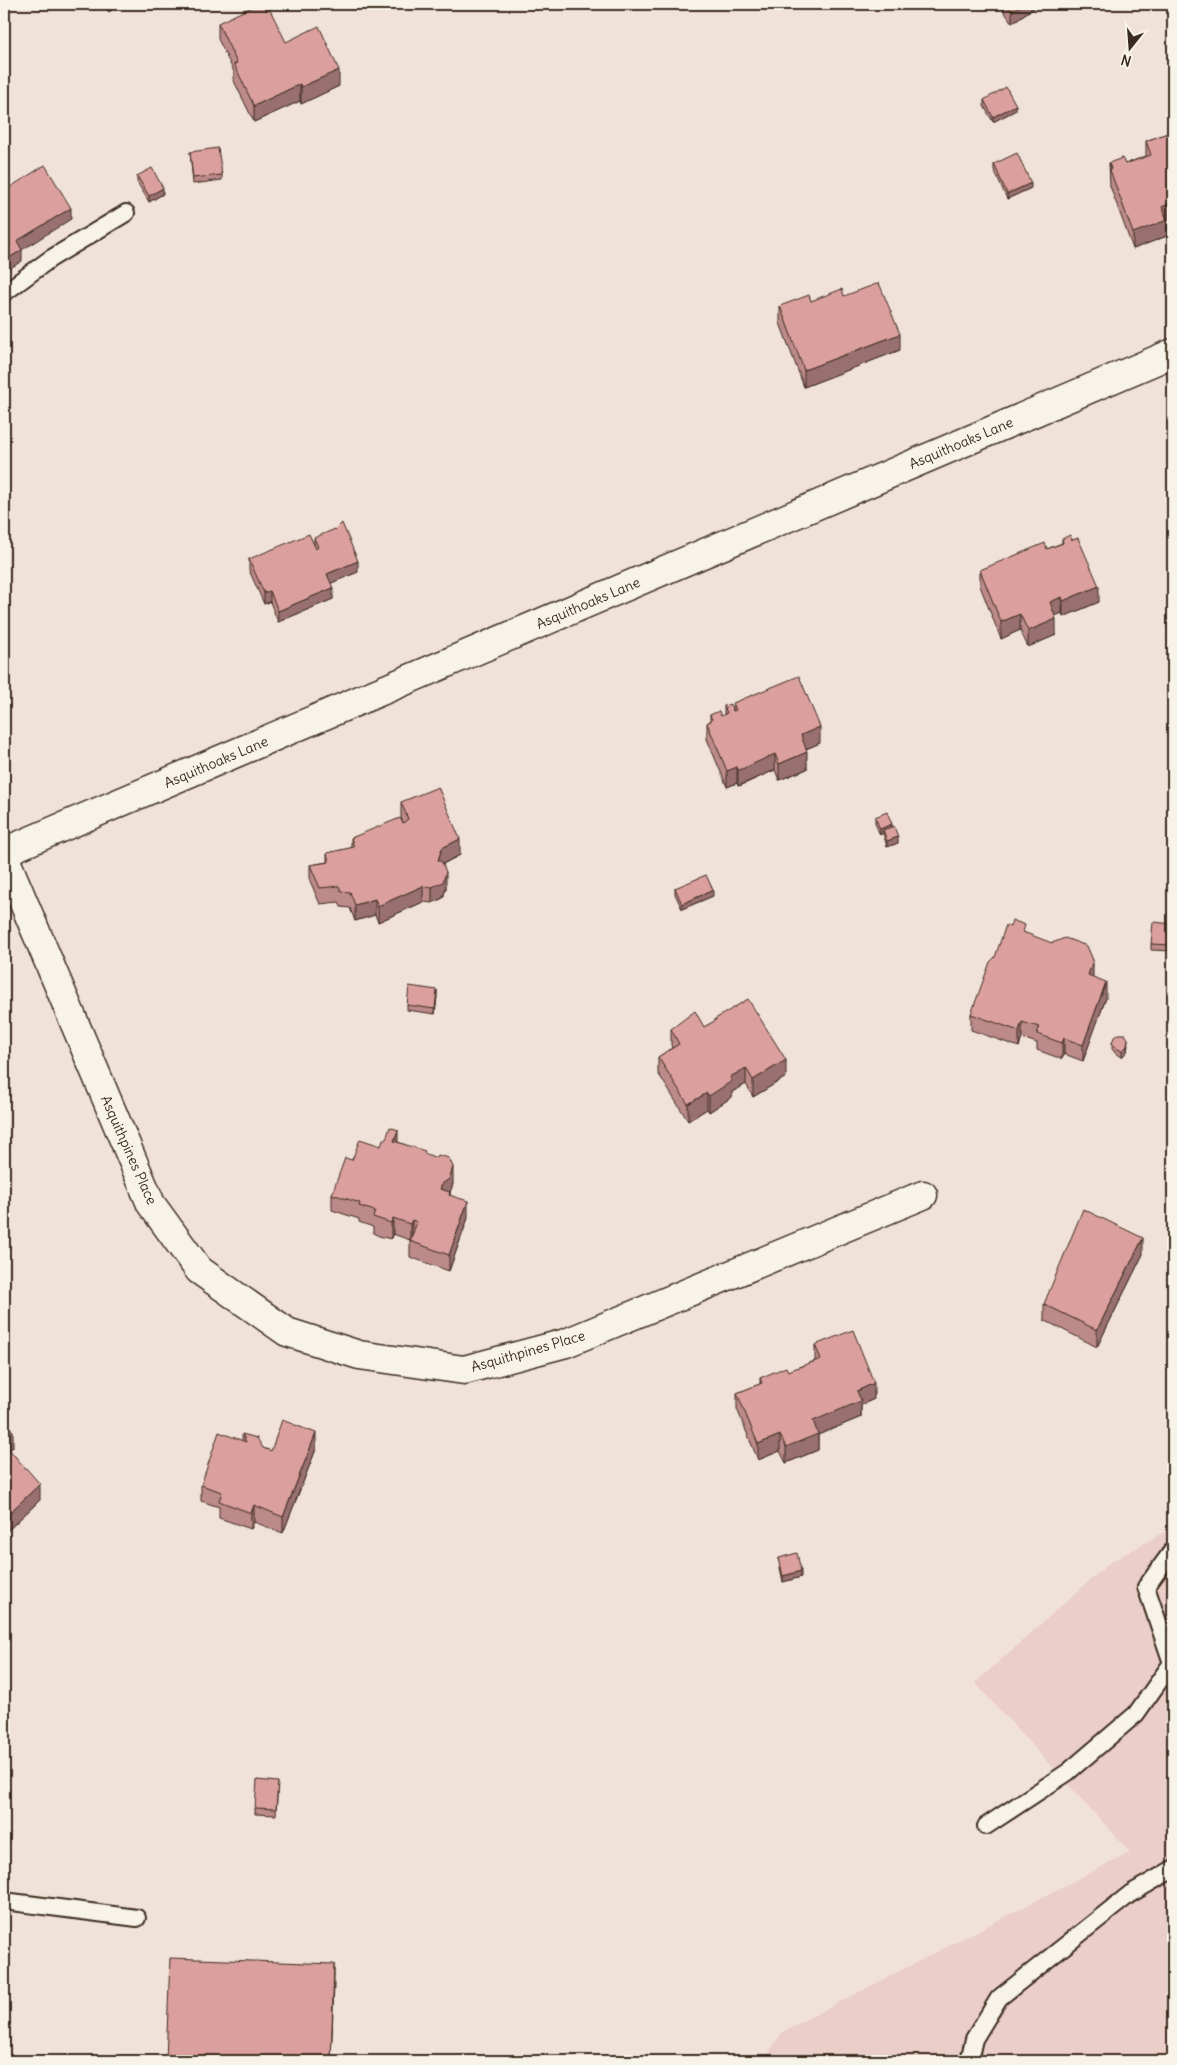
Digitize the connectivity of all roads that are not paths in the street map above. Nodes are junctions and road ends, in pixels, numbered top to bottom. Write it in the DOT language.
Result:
graph roads {
  1 [pos="126,213"];
  2 [pos="4,293"];
  3 [pos="1173,353"];
  4 [pos="4,854"];
  5 [pos="923,1195"];
  6 [pos="1173,1550"];
  7 [pos="986,1826"];
  8 [pos="1173,1869"];
  9 [pos="4,1901"];
  10 [pos="137,1918"];
  11 [pos="969,2061"];
  1 -- 2 [label="lane"];
  3 -- 4 [label="street, Asquithoaks Lane"];
  4 -- 5 [label="street, Asquithpines Place"];
  6 -- 7 [label="lane"];
  8 -- 11 [label="lane"];
  9 -- 10 [label="lane"];
}
